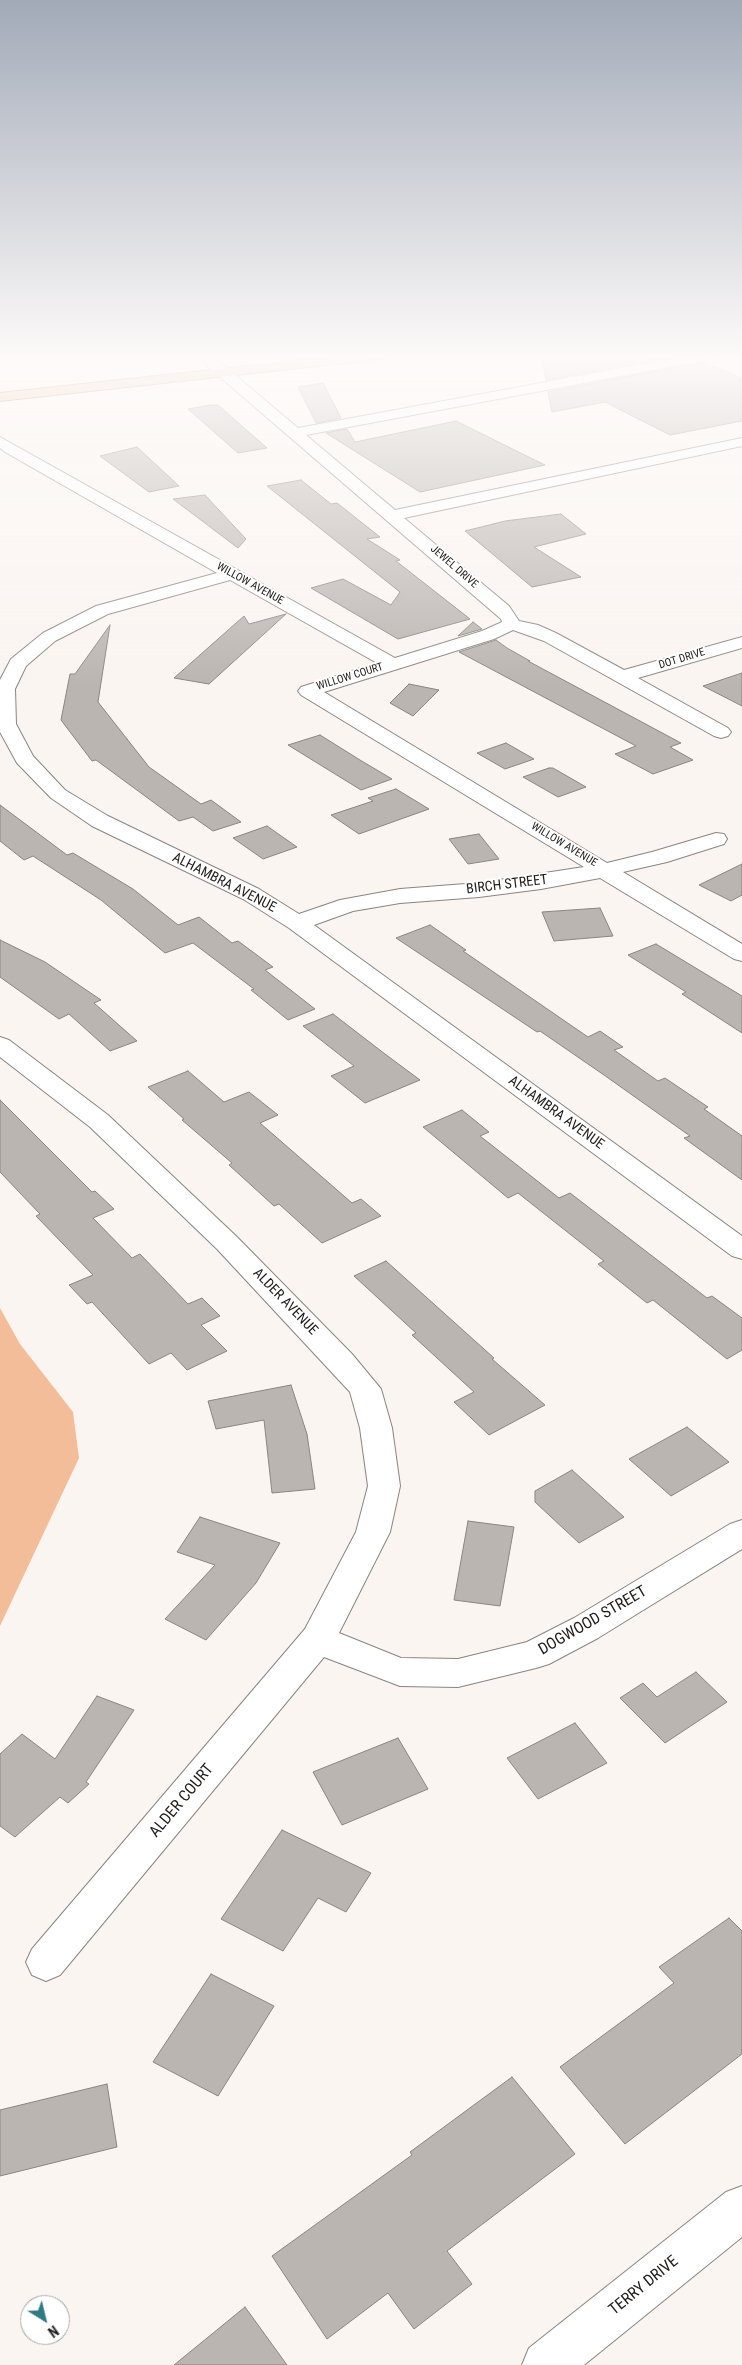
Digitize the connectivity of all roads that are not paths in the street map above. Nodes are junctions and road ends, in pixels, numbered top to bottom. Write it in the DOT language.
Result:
graph roads {
  1 [pos="39,465"];
  2 [pos="334,465"];
  3 [pos="630,465"];
  4 [pos="393,515"];
  5 [pos="232,574"];
  6 [pos="511,624"];
  7 [pos="742,642"];
  8 [pos="9,663"];
  9 [pos="392,664"];
  10 [pos="622,677"];
  11 [pos="308,690"];
  12 [pos="721,732"];
  13 [pos="716,839"];
  14 [pos="605,870"];
  15 [pos="297,923"];
  16 [pos="742,954"];
  17 [pos="0,1045"];
  18 [pos="742,1250"];
  19 [pos="742,1533"];
  20 [pos="318,1639"];
  21 [pos="46,1962"];
  22 [pos="742,2208"];
  23 [pos="546,2365"];
  1 -- 5 [label="street, WILLOW AVENUE"];
  2 -- 4 [label="street, JEWEL DRIVE"];
  3 -- 4 [label="street"];
  4 -- 6 [label="street, JEWEL DRIVE"];
  5 -- 8 [label="street, ALHAMBRA AVENUE"];
  5 -- 9 [label="street, WILLOW AVENUE"];
  6 -- 9 [label="street"];
  6 -- 10 [label="street"];
  7 -- 10 [label="street, DOT DRIVE"];
  8 -- 15 [label="street, ALHAMBRA AVENUE"];
  9 -- 11 [label="street, WILLOW COURT"];
  10 -- 12 [label="street"];
  11 -- 14 [label="street, WILLOW AVENUE"];
  13 -- 14 [label="street, BIRCH STREET"];
  14 -- 15 [label="street, BIRCH STREET"];
  14 -- 16 [label="street, WILLOW AVENUE"];
  15 -- 18 [label="street, ALHAMBRA AVENUE"];
  17 -- 20 [label="street, ALDER AVENUE"];
  19 -- 20 [label="street, DOGWOOD STREET"];
  20 -- 21 [label="street, ALDER COURT"];
  22 -- 23 [label="street, TERRY DRIVE"];
}
